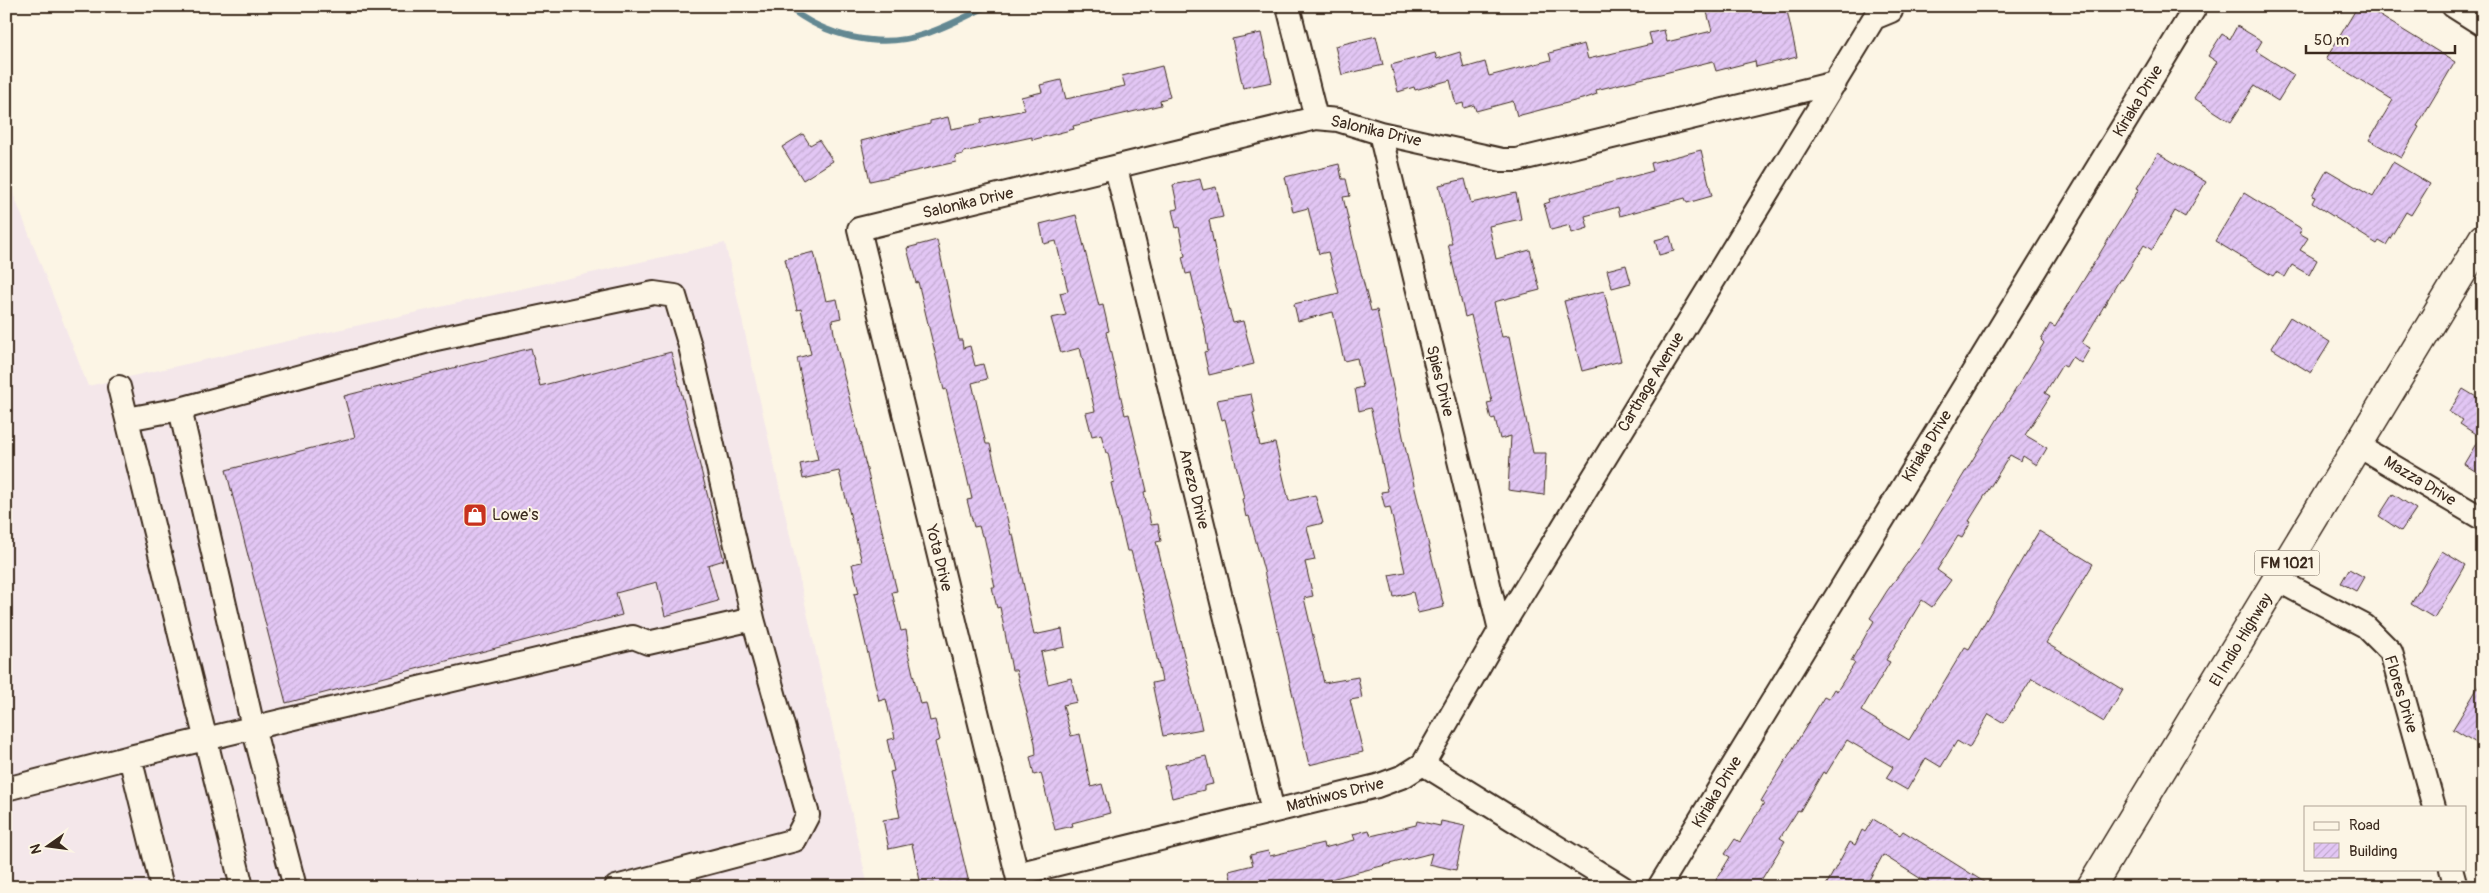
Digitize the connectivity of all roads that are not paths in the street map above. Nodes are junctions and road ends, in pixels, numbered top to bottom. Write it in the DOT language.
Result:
graph roads {
  1 [pos="1288,6"];
  2 [pos="2196,6"];
  3 [pos="2453,6"];
  4 [pos="1891,12"];
  5 [pos="2483,24"];
  6 [pos="1835,83"];
  7 [pos="1316,118"];
  8 [pos="1380,133"];
  9 [pos="1116,168"];
  10 [pos="859,229"];
  11 [pos="2483,238"];
  12 [pos="119,387"];
  13 [pos="180,409"];
  14 [pos="127,420"];
  15 [pos="2357,445"];
  16 [pos="2483,519"];
  17 [pos="2277,580"];
  18 [pos="754,623"];
  19 [pos="1500,630"];
  20 [pos="253,727"];
  21 [pos="206,738"];
  22 [pos="130,757"];
  23 [pos="1423,764"];
  24 [pos="6,789"];
  25 [pos="2434,806"];
  26 [pos="1273,811"];
  27 [pos="2451,870"];
  28 [pos="1018,881"];
  29 [pos="162,887"];
  30 [pos="242,887"];
  31 [pos="295,887"];
  32 [pos="616,887"];
  33 [pos="1622,887"];
  34 [pos="1659,887"];
  35 [pos="2092,887"];
  36 [pos="2456,887"];
  1 -- 7 [label="street"];
  2 -- 34 [label="street, Kiriaka Drive"];
  3 -- 5 [label="street"];
  4 -- 6 [label="street, Carthage Avenue"];
  6 -- 8 [label="street, Salonika Drive"];
  6 -- 19 [label="street, Carthage Avenue"];
  7 -- 8 [label="street, Salonika Drive"];
  7 -- 9 [label="street, Salonika Drive"];
  8 -- 19 [label="street, Spies Drive"];
  9 -- 10 [label="street, Salonika Drive"];
  9 -- 26 [label="street, Anezo Drive"];
  10 -- 28 [label="street, Yota Drive"];
  11 -- 15 [label="main road, El Indio Highway / FM 1021"];
  12 -- 14 [label="street"];
  13 -- 14 [label="street"];
  13 -- 18 [label="street"];
  13 -- 20 [label="street"];
  14 -- 21 [label="street"];
  15 -- 16 [label="street, Mazza Drive"];
  15 -- 17 [label="main road, El Indio Highway / FM 1021"];
  17 -- 25 [label="street, Flores Drive"];
  17 -- 35 [label="main road, El Indio Highway / FM 1021"];
  18 -- 20 [label="street"];
  18 -- 32 [label="street"];
  19 -- 23 [label="street, Carthage Avenue"];
  20 -- 21 [label="street"];
  20 -- 31 [label="street"];
  21 -- 22 [label="street"];
  21 -- 30 [label="street"];
  22 -- 24 [label="street"];
  22 -- 29 [label="street"];
  23 -- 26 [label="street, Mathiwos Drive"];
  23 -- 33 [label="street"];
  26 -- 28 [label="street, Mathiwos Drive"];
  27 -- 36 [label="street"];
}
